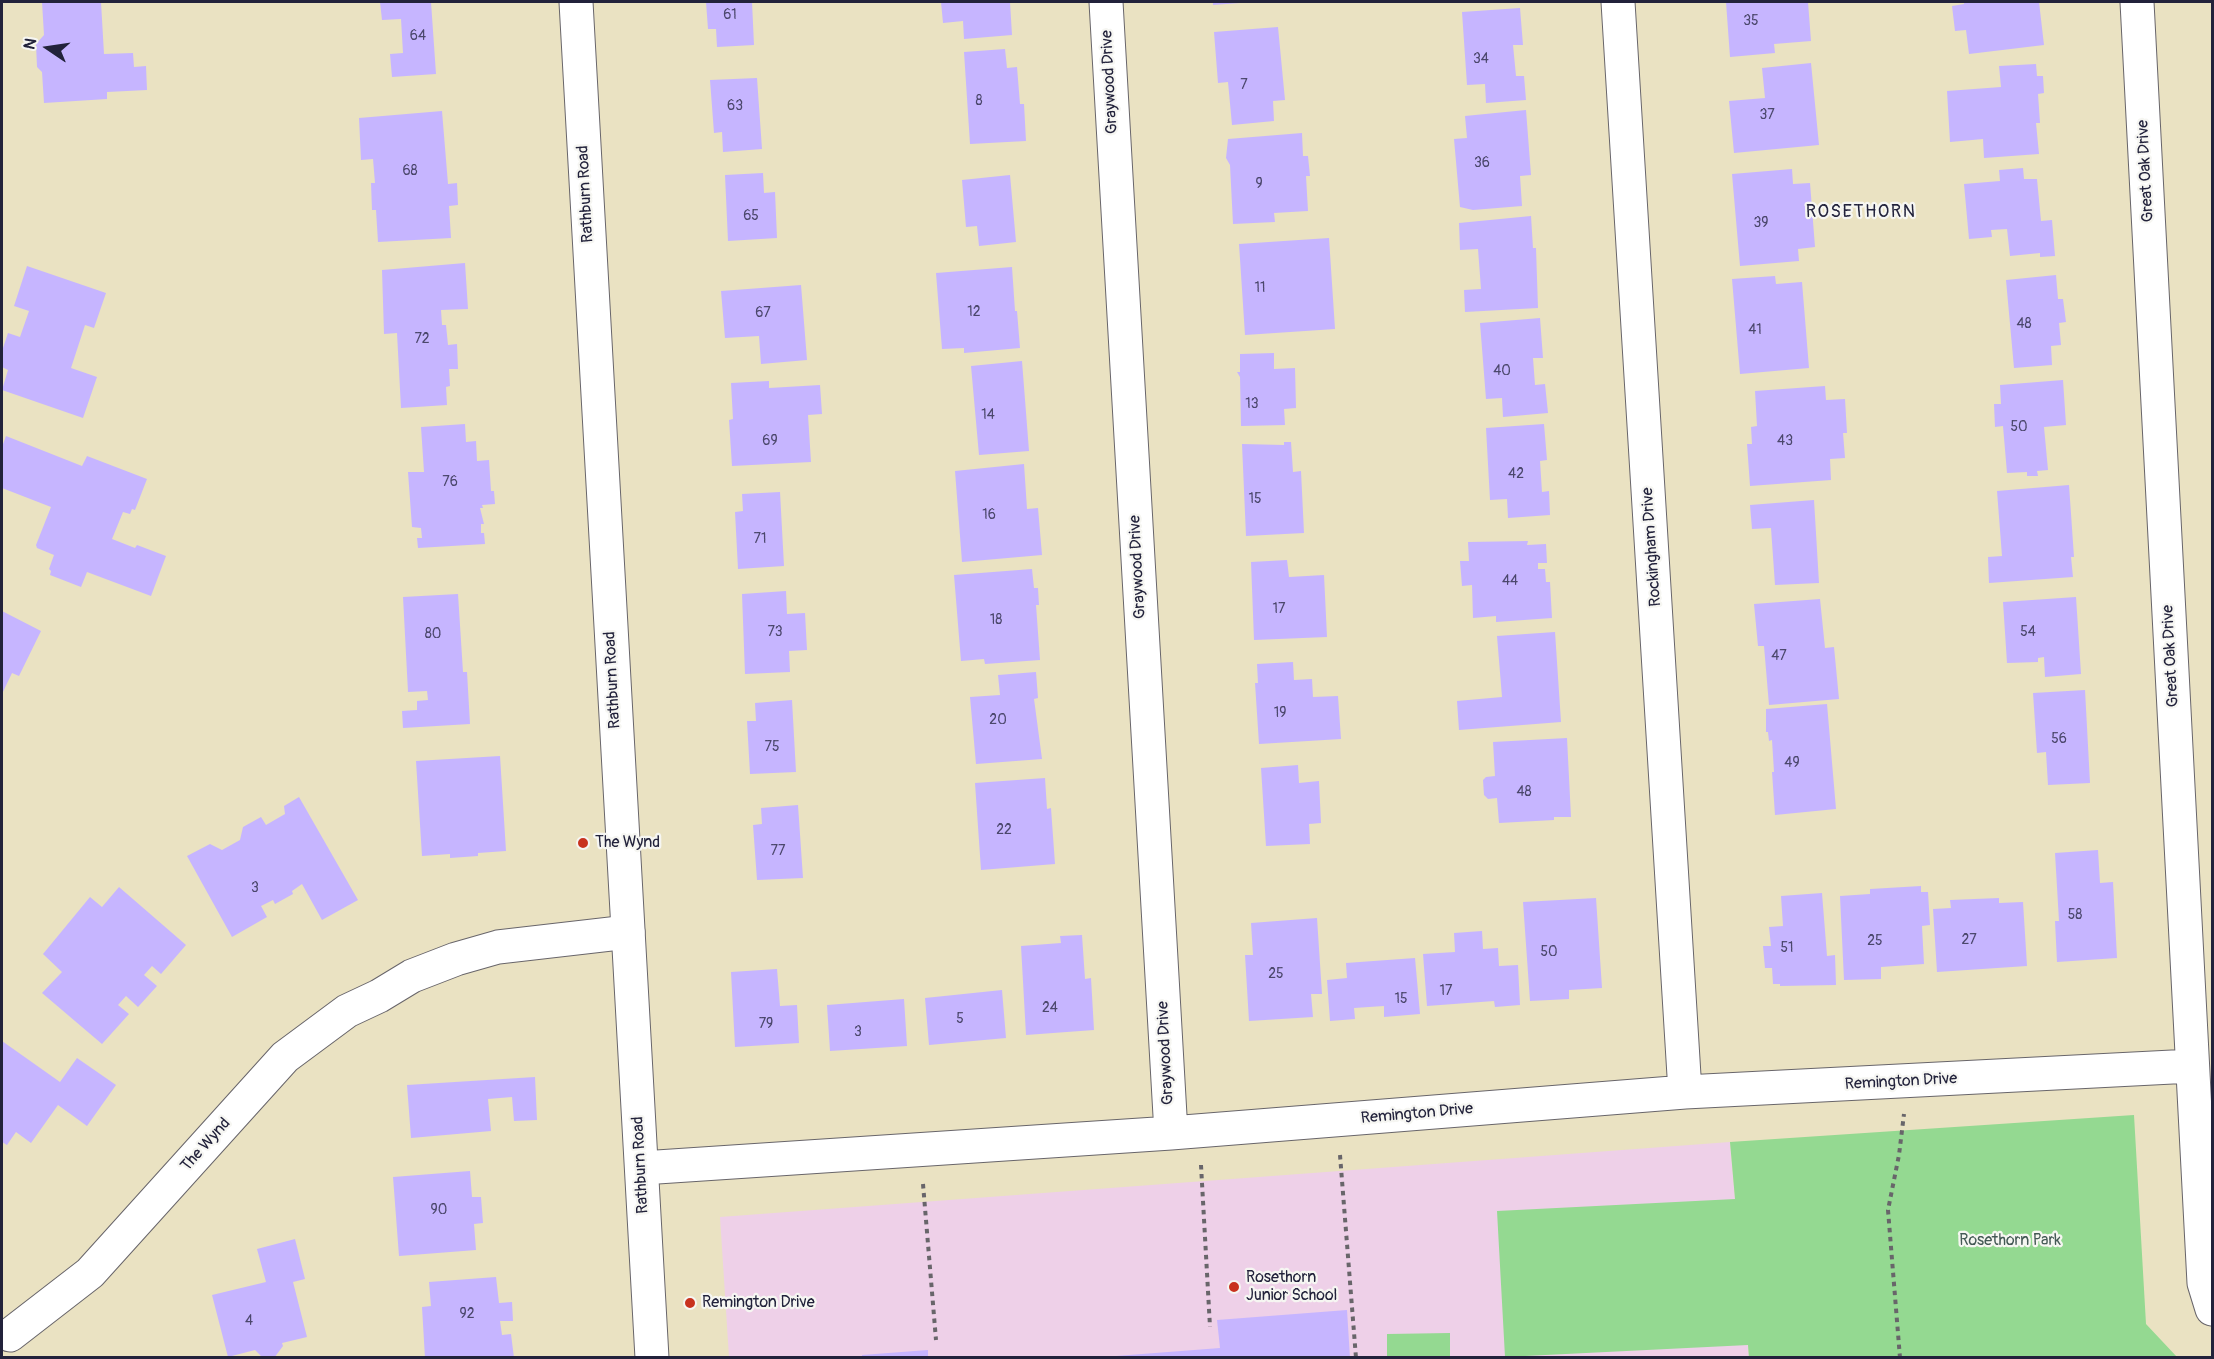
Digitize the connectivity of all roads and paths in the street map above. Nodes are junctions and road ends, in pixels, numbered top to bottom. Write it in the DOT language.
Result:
graph roads {
  1 [pos="576,2"];
  2 [pos="1106,2"];
  3 [pos="1618,2"];
  4 [pos="2137,2"];
  5 [pos="628,933"];
  6 [pos="2192,1066"];
  7 [pos="1908,1081"];
  8 [pos="1685,1092"];
  9 [pos="1338,1120"];
  10 [pos="1185,1132"];
  11 [pos="920,1150"];
  12 [pos="642,1168"];
  13 [pos="2212,1309"];
  14 [pos="1210,1327"];
  15 [pos="8,1337"];
  16 [pos="936,1340"];
  17 [pos="652,1358"];
  18 [pos="1356,1358"];
  19 [pos="1900,1358"];
  1 -- 5 [label="street, Rathburn Road"];
  2 -- 10 [label="street, Graywood Drive"];
  3 -- 8 [label="street, Rockingham Drive"];
  4 -- 6 [label="street, Great Oak Drive"];
  5 -- 12 [label="street, Rathburn Road"];
  5 -- 15 [label="street, The Wynd"];
  6 -- 7 [label="street, Remington Drive"];
  6 -- 13 [label="street, Great Oak Drive"];
  7 -- 8 [label="street, Remington Drive"];
  7 -- 19 [label="path"];
  8 -- 9 [label="street, Remington Drive"];
  9 -- 10 [label="street, Remington Drive"];
  9 -- 18 [label="path"];
  10 -- 11 [label="street, Remington Drive"];
  10 -- 14 [label="path"];
  11 -- 12 [label="street, Remington Drive"];
  11 -- 16 [label="path"];
  12 -- 17 [label="street, Rathburn Road"];
}
